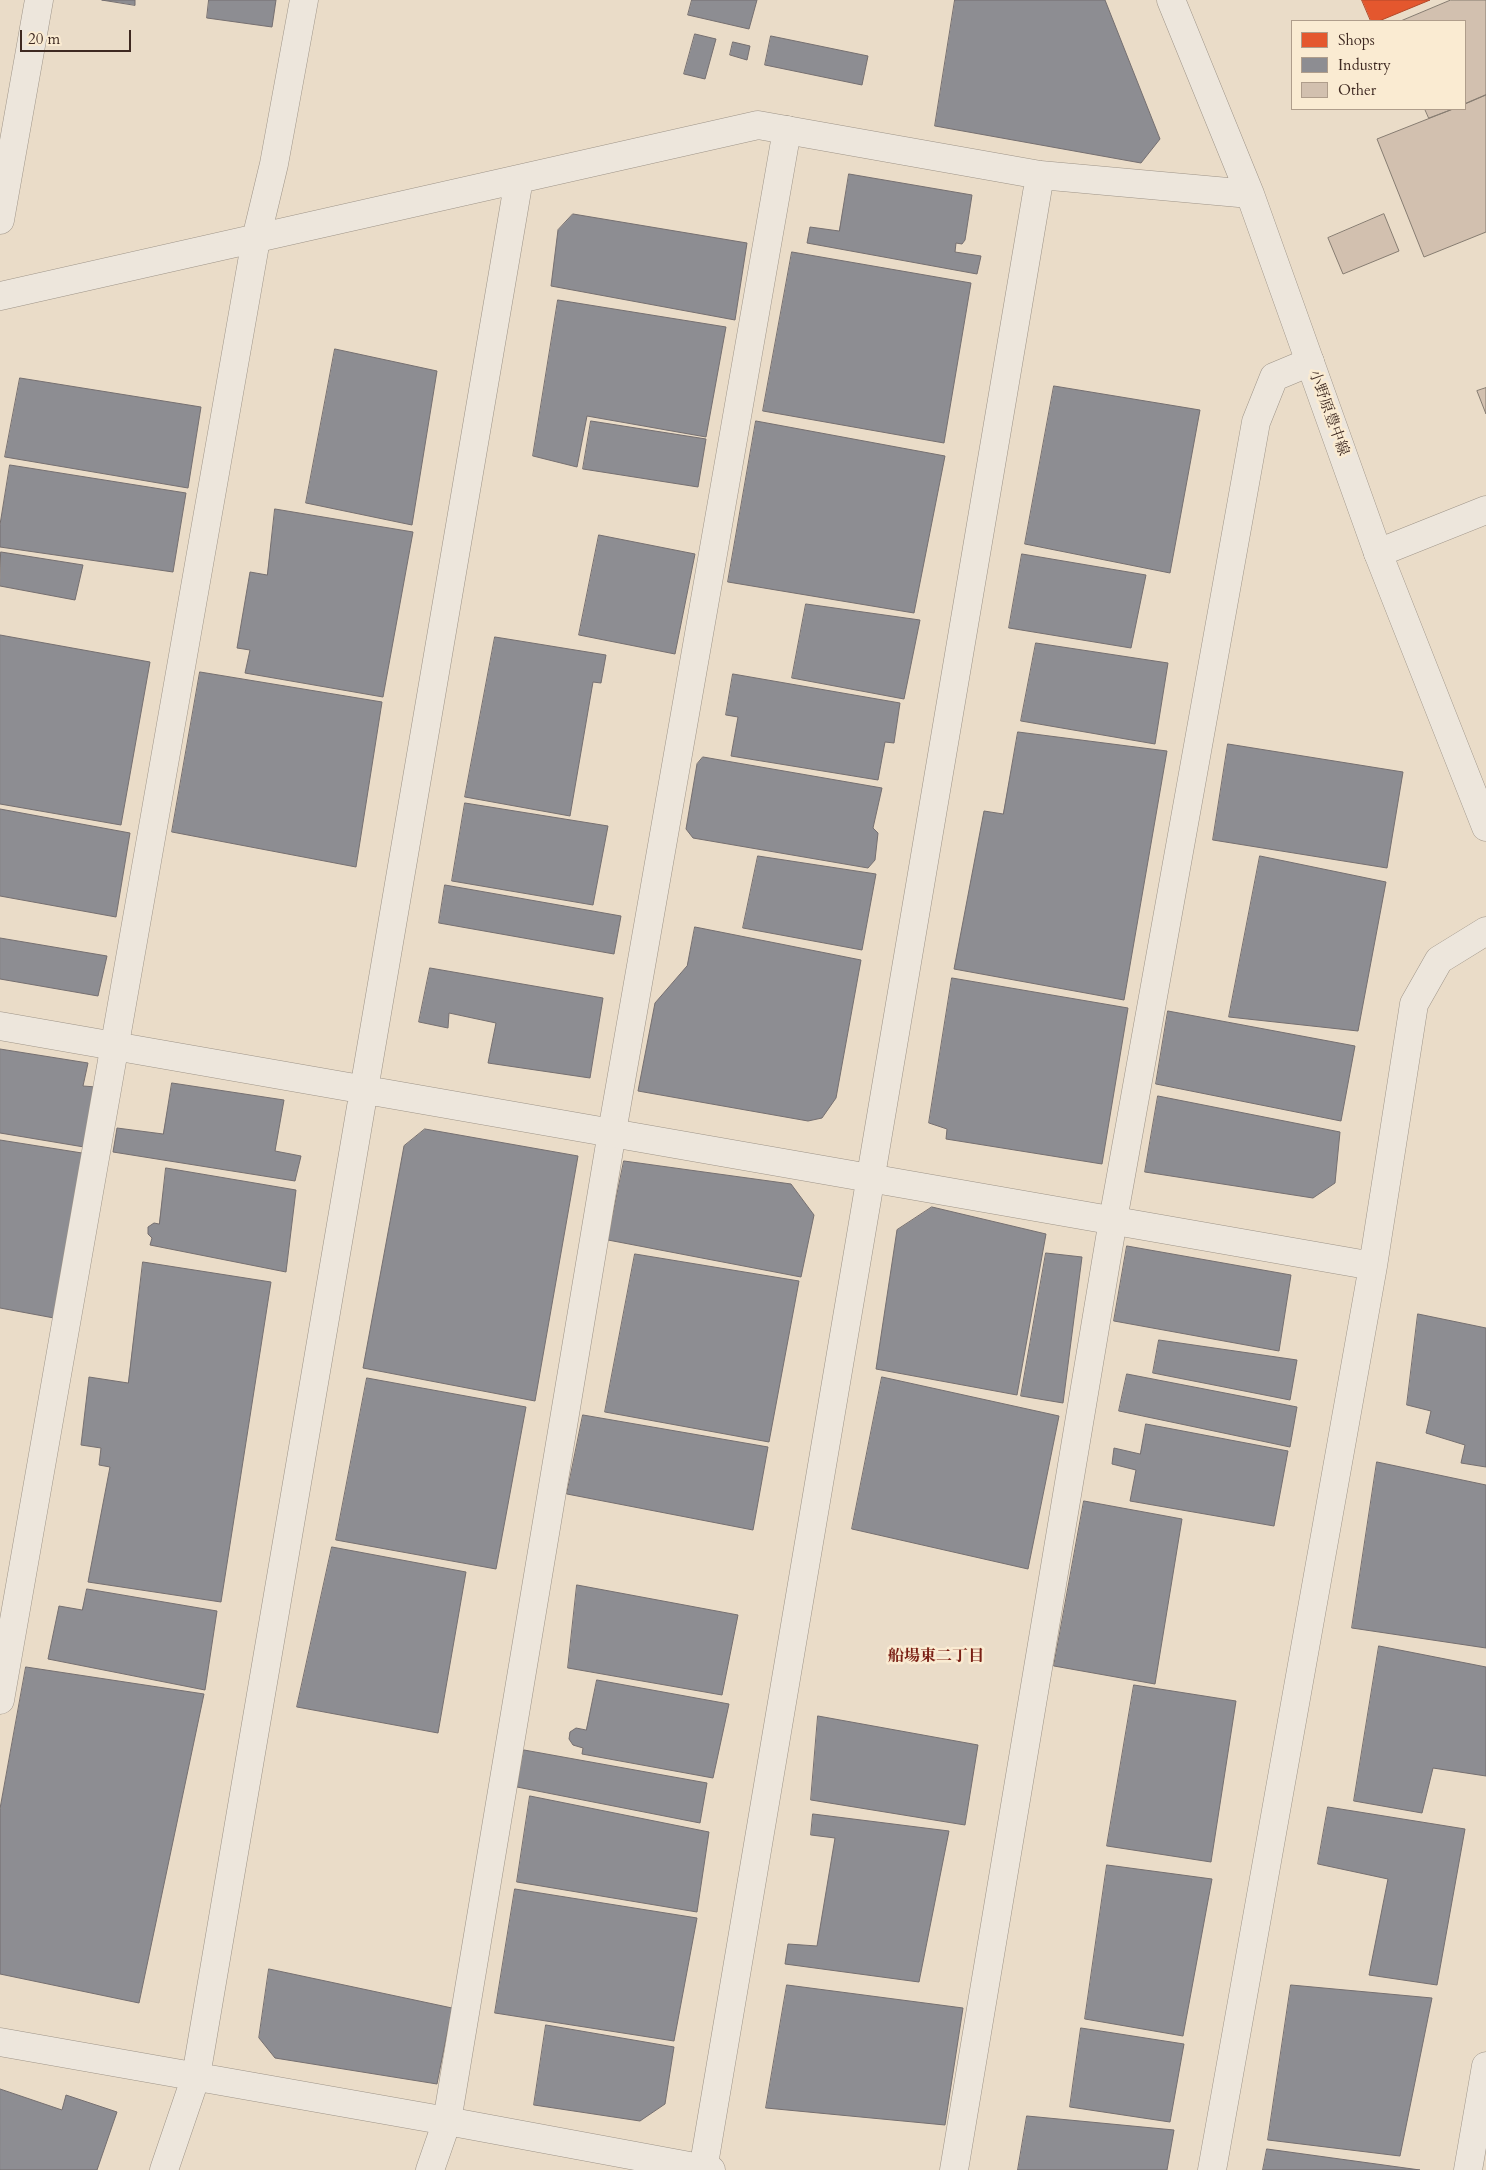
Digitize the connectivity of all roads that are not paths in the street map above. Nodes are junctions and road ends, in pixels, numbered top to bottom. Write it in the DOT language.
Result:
graph roads {
  1 [pos="39,0"];
  2 [pos="304,0"];
  3 [pos="1171,0"];
  4 [pos="787,130"];
  5 [pos="1040,175"];
  6 [pos="519,179"];
  7 [pos="1250,194"];
  8 [pos="0,220"];
  9 [pos="256,239"];
  10 [pos="0,296"];
  11 [pos="1310,362"];
  12 [pos="1486,510"];
  13 [pos="1378,553"];
  14 [pos="1486,827"];
  15 [pos="1486,931"];
  16 [pos="0,1026"];
  17 [pos="114,1046"];
  18 [pos="363,1089"];
  19 [pos="612,1132"];
  20 [pos="870,1178"];
  21 [pos="1113,1220"];
  22 [pos="1373,1266"];
  23 [pos="0,1700"];
  24 [pos="0,2042"];
  25 [pos="1486,2066"];
  26 [pos="196,2076"];
  27 [pos="447,2121"];
  28 [pos="706,2169"];
  29 [pos="164,2170"];
  30 [pos="430,2170"];
  31 [pos="954,2170"];
  32 [pos="1212,2170"];
  33 [pos="1468,2170"];
  1 -- 8 [label="street"];
  2 -- 9 [label="street"];
  3 -- 7 [label="street, 小野原豊中線"];
  4 -- 5 [label="street"];
  4 -- 6 [label="street"];
  4 -- 19 [label="street"];
  5 -- 7 [label="street"];
  5 -- 20 [label="street"];
  6 -- 9 [label="street"];
  6 -- 18 [label="street"];
  7 -- 11 [label="street, 小野原豊中線"];
  9 -- 10 [label="street"];
  9 -- 17 [label="street"];
  11 -- 13 [label="street, 小野原豊中線"];
  11 -- 21 [label="street"];
  12 -- 13 [label="street"];
  13 -- 14 [label="street, 小野原豊中線"];
  15 -- 22 [label="street"];
  16 -- 17 [label="street"];
  17 -- 18 [label="street"];
  17 -- 23 [label="street"];
  18 -- 19 [label="street"];
  18 -- 26 [label="street"];
  19 -- 20 [label="street"];
  19 -- 27 [label="street"];
  20 -- 21 [label="street"];
  20 -- 28 [label="street"];
  21 -- 22 [label="street"];
  21 -- 31 [label="street"];
  22 -- 32 [label="street"];
  24 -- 26 [label="street"];
  25 -- 33 [label="street"];
  26 -- 27 [label="street"];
  26 -- 29 [label="street"];
  27 -- 28 [label="street"];
  27 -- 30 [label="street"];
}
